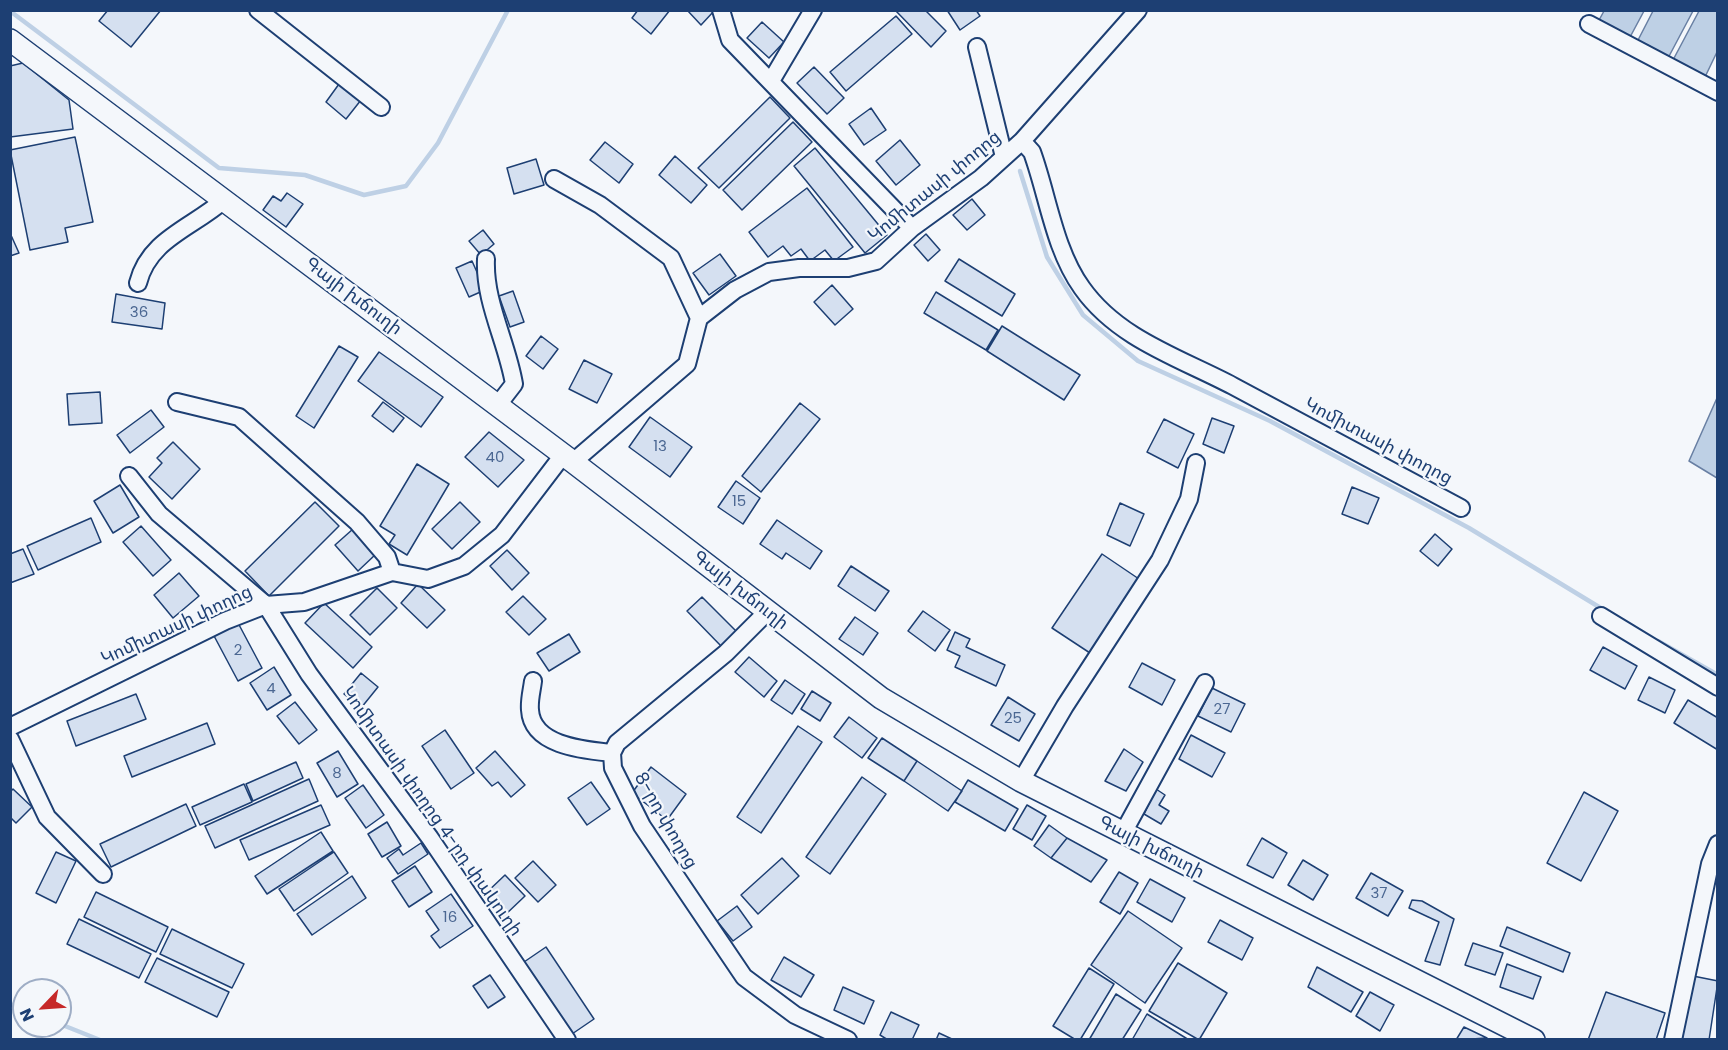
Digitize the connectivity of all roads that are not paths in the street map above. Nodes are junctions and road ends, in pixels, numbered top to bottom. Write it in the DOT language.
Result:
graph roads {
  1 [pos="258,10"];
  2 [pos="721,10"];
  3 [pos="813,10"];
  4 [pos="1138,10"];
  5 [pos="1589,24"];
  6 [pos="10,40"];
  7 [pos="977,47"];
  8 [pos="771,81"];
  9 [pos="1718,92"];
  10 [pos="381,107"];
  11 [pos="1022,141"];
  12 [pos="1004,157"];
  13 [pos="554,179"];
  14 [pos="224,200"];
  15 [pos="912,228"];
  16 [pos="486,259"];
  17 [pos="138,283"];
  18 [pos="699,318"];
  19 [pos="177,402"];
  20 [pos="497,406"];
  21 [pos="568,459"];
  22 [pos="1196,463"];
  23 [pos="129,476"];
  24 [pos="1461,508"];
  25 [pos="392,572"];
  26 [pos="266,605"];
  27 [pos="767,612"];
  28 [pos="1601,616"];
  29 [pos="533,681"];
  30 [pos="1205,683"];
  31 [pos="1718,687"];
  32 [pos="10,727"];
  33 [pos="10,739"];
  34 [pos="612,753"];
  35 [pos="1021,781"];
  36 [pos="1123,833"];
  37 [pos="1718,843"];
  38 [pos="103,874"];
  39 [pos="567,1040"];
  40 [pos="848,1040"];
  41 [pos="1534,1040"];
  42 [pos="1673,1040"];
  1 -- 10 [label="street"];
  2 -- 8 [label="street"];
  3 -- 8 [label="street"];
  4 -- 11 [label="street"];
  5 -- 9 [label="street"];
  6 -- 14 [label="main road, Գայի խճուղի"];
  7 -- 12 [label="street"];
  8 -- 15 [label="street"];
  11 -- 12 [label="street, Կոմիտասի փողոց"];
  11 -- 24 [label="street, Կոմիտասի փողոց"];
  12 -- 15 [label="street, Կոմիտասի փողոց"];
  13 -- 18 [label="street"];
  14 -- 17 [label="street"];
  14 -- 20 [label="main road, Գայի խճուղի"];
  15 -- 18 [label="street, Կոմիտասի փողոց"];
  16 -- 20 [label="street"];
  18 -- 21 [label="street, Կոմիտասի փողոց"];
  19 -- 25 [label="street"];
  20 -- 21 [label="main road, Գայի խճուղի"];
  21 -- 25 [label="street, Կոմիտասի փողոց"];
  21 -- 27 [label="main road, Գայի խճուղի"];
  22 -- 35 [label="street"];
  23 -- 26 [label="street, Կոմիտասի փողոց 4-րդ փակուղի"];
  25 -- 26 [label="street, Կոմիտասի փողոց"];
  26 -- 32 [label="street, Կոմիտասի փողոց"];
  26 -- 39 [label="street, Կոմիտասի փողոց 4-րդ փակուղի"];
  27 -- 34 [label="street"];
  27 -- 35 [label="main road, Գայի խճուղի"];
  28 -- 31 [label="street"];
  29 -- 34 [label="street"];
  30 -- 36 [label="street"];
  33 -- 38 [label="street"];
  34 -- 40 [label="street, 8-րդ փողոց"];
  35 -- 36 [label="main road, Գայի խճուղի"];
  36 -- 41 [label="main road, Գայի խճուղի"];
  37 -- 42 [label="street"];
}
